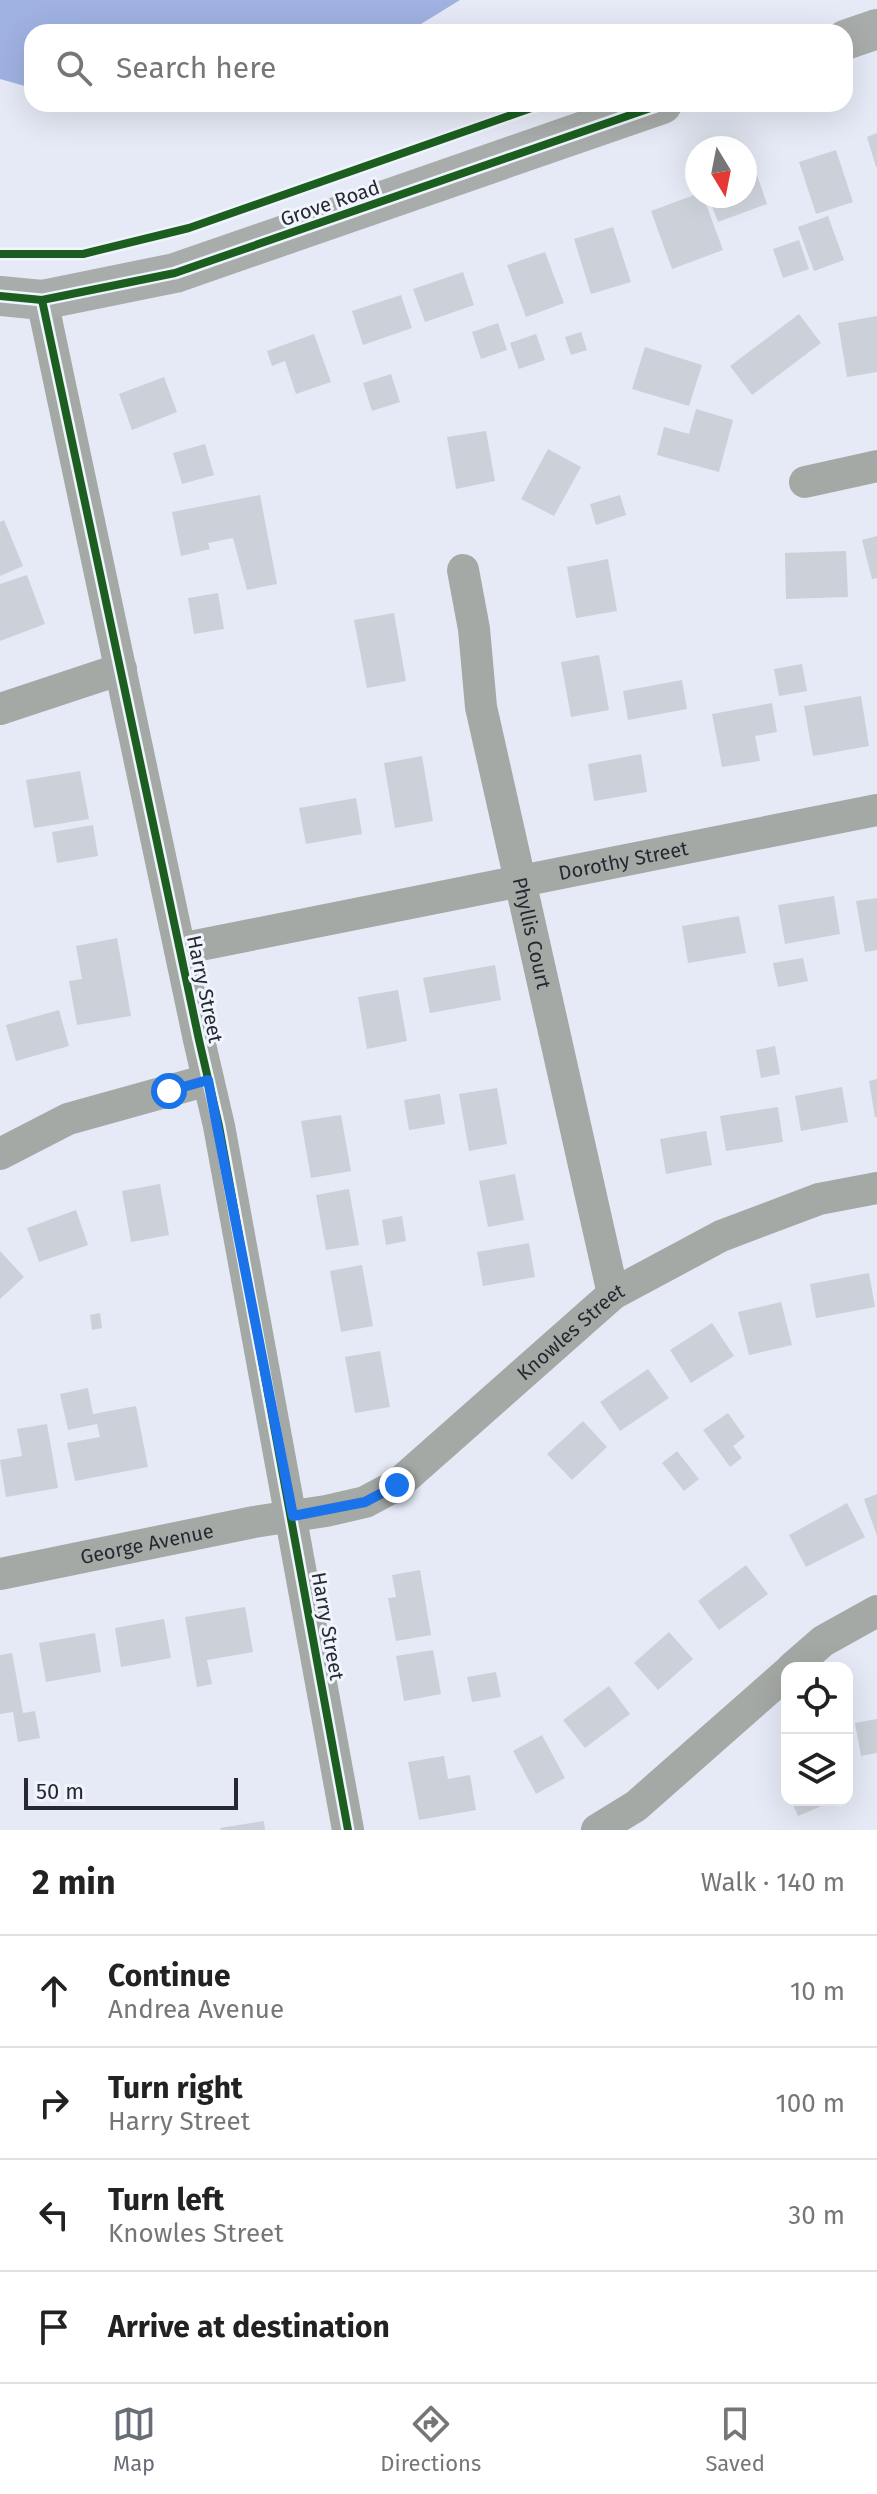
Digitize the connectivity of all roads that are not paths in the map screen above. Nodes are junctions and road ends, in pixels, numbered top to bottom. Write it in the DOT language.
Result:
graph roads {
  1 [pos="877,29"];
  2 [pos="853,37"];
  3 [pos="639,112"];
  4 [pos="0,296"];
  5 [pos="42,300"];
  6 [pos="877,466"];
  7 [pos="805,482"];
  8 [pos="463,570"];
  9 [pos="121,669"];
  10 [pos="0,709"];
  11 [pos="877,810"];
  12 [pos="519,879"];
  13 [pos="180,949"];
  14 [pos="208,1080"];
  15 [pos="0,1154"];
  16 [pos="877,1188"];
  17 [pos="613,1294"];
  18 [pos="293,1516"];
  19 [pos="0,1574"];
  20 [pos="877,1611"];
  21 [pos="799,1662"];
  22 [pos="781,1678"];
  23 [pos="348,1830"];
  24 [pos="597,1830"];
  1 -- 2 [label="main road"];
  3 -- 5 [label="main road, Grove Road"];
  4 -- 5 [label="main road, Grove Road"];
  5 -- 9 [label="street, Harry Street"];
  6 -- 7 [label="street"];
  8 -- 12 [label="street, Phyllis Court"];
  9 -- 10 [label="street"];
  9 -- 13 [label="street, Harry Street"];
  11 -- 12 [label="street, Dorothy Street"];
  12 -- 13 [label="street, Dorothy Street"];
  12 -- 17 [label="street, Phyllis Court"];
  13 -- 14 [label="street, Harry Street"];
  14 -- 15 [label="street"];
  14 -- 18 [label="street, Harry Street"];
  16 -- 17 [label="street, Knowles Street"];
  17 -- 18 [label="street, Knowles Street"];
  18 -- 19 [label="street, George Avenue"];
  18 -- 23 [label="street, Harry Street"];
  20 -- 21 [label="street"];
  22 -- 24 [label="street"];
}
